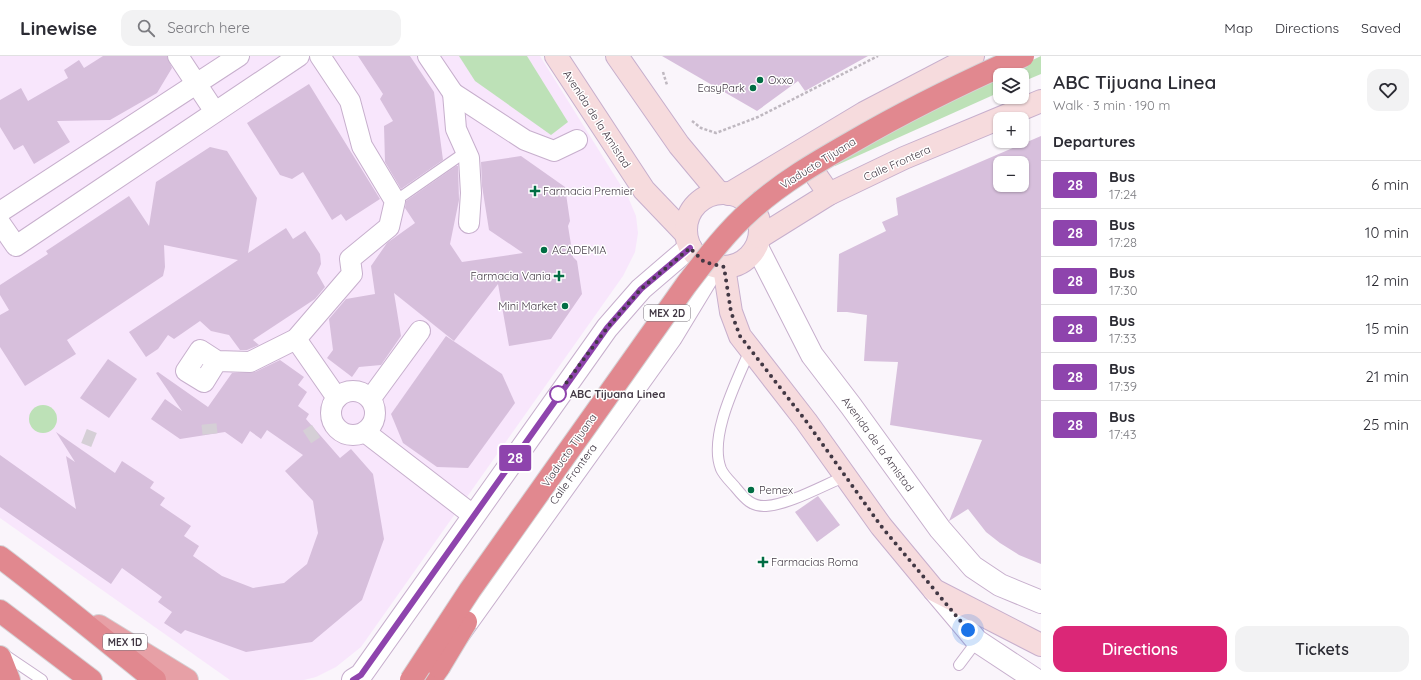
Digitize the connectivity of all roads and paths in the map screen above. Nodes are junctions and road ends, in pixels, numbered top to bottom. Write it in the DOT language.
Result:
graph roads {
  1 [pos="178,56"];
  2 [pos="239,56"];
  3 [pos="299,56"];
  4 [pos="320,56"];
  5 [pos="428,56"];
  6 [pos="556,56"];
  7 [pos="617,56"];
  8 [pos="878,56"];
  9 [pos="973,56"];
  10 [pos="998,56"];
  11 [pos="1023,56"];
  12 [pos="960,60"];
  13 [pos="663,72"];
  14 [pos="197,84"];
  15 [pos="671,91"];
  16 [pos="453,93"];
  17 [pos="1041,102"];
  18 [pos="215,112"];
  19 [pos="690,119"];
  20 [pos="577,140"];
  21 [pos="467,150"];
  22 [pos="800,152"];
  23 [pos="724,194"];
  24 [pos="829,194"];
  25 [pos="395,201"];
  26 [pos="0,222"];
  27 [pos="469,223"];
  28 [pos="688,241"];
  29 [pos="758,242"];
  30 [pos="719,267"];
  31 [pos="420,331"];
  32 [pos="296,339"];
  33 [pos="750,350"];
  34 [pos="217,361"];
  35 [pos="337,398"];
  36 [pos="371,398"];
  37 [pos="365,432"];
  38 [pos="552,474"];
  39 [pos="846,476"];
  40 [pos="474,516"];
  41 [pos="0,557"];
  42 [pos="934,590"];
  43 [pos="1041,602"];
  44 [pos="62,604"];
  45 [pos="0,611"];
  46 [pos="976,641"];
  47 [pos="1041,645"];
  48 [pos="0,652"];
  49 [pos="0,657"];
  50 [pos="959,666"];
  51 [pos="9,680"];
  52 [pos="42,680"];
  53 [pos="91,680"];
  54 [pos="155,680"];
  55 [pos="188,680"];
  56 [pos="353,680"];
  57 [pos="400,680"];
  58 [pos="411,680"];
  59 [pos="429,680"];
  60 [pos="1036,680"];
  1 -- 14 [label="street"];
  2 -- 14 [label="street"];
  3 -- 18 [label="street"];
  4 -- 25 [label="street"];
  5 -- 16 [label="street"];
  6 -- 28 [label="main road, Avenida de la Amistad"];
  7 -- 23 [label="main road"];
  8 -- 19 [label="path"];
  9 -- 12 [label="main road"];
  10 -- 57 [label="highway, Viaducto Tijuana / MEX 2D"];
  11 -- 38 [label="highway, Viaducto Tijuana / MEX 2D, bridge"];
  12 -- 22 [label="main road"];
  13 -- 15 [label="path"];
  14 -- 18 [label="street"];
  14 -- 26 [label="street"];
  16 -- 20 [label="street"];
  16 -- 21 [label="street"];
  17 -- 24 [label="main road, Calle Frontera"];
  18 -- 26 [label="street"];
  21 -- 25 [label="lane"];
  21 -- 27 [label="street"];
  22 -- 23 [label="main road"];
  22 -- 24 [label="main road"];
  23 -- 28 [label="main road"];
  23 -- 29 [label="main road"];
  24 -- 29 [label="main road, Calle Frontera"];
  25 -- 32 [label="street"];
  28 -- 30 [label="main road"];
  28 -- 40 [label="street"];
  29 -- 30 [label="main road"];
  29 -- 43 [label="street, Avenida de la Amistad"];
  30 -- 33 [label="main road"];
  30 -- 59 [label="street, Calle Frontera"];
  31 -- 36 [label="street"];
  32 -- 34 [label="street"];
  32 -- 35 [label="street"];
  33 -- 39 [label="main road"];
  33 -- 39 [label="lane"];
  35 -- 36 [label="street"];
  35 -- 37 [label="street"];
  36 -- 37 [label="street"];
  37 -- 40 [label="street"];
  38 -- 58 [label="highway, Viaducto Tijuana / MEX 2D, bridge"];
  38 -- 59 [label="highway, bridge"];
  39 -- 42 [label="main road"];
  40 -- 56 [label="street"];
  41 -- 44 [label="highway, MEX 1D"];
  42 -- 46 [label="street"];
  42 -- 47 [label="main road"];
  44 -- 54 [label="highway"];
  44 -- 55 [label="highway, MEX 1D"];
  45 -- 53 [label="highway"];
  46 -- 50 [label="lane"];
  46 -- 60 [label="street"];
  48 -- 52 [label="lane"];
  49 -- 51 [label="highway"];
}
